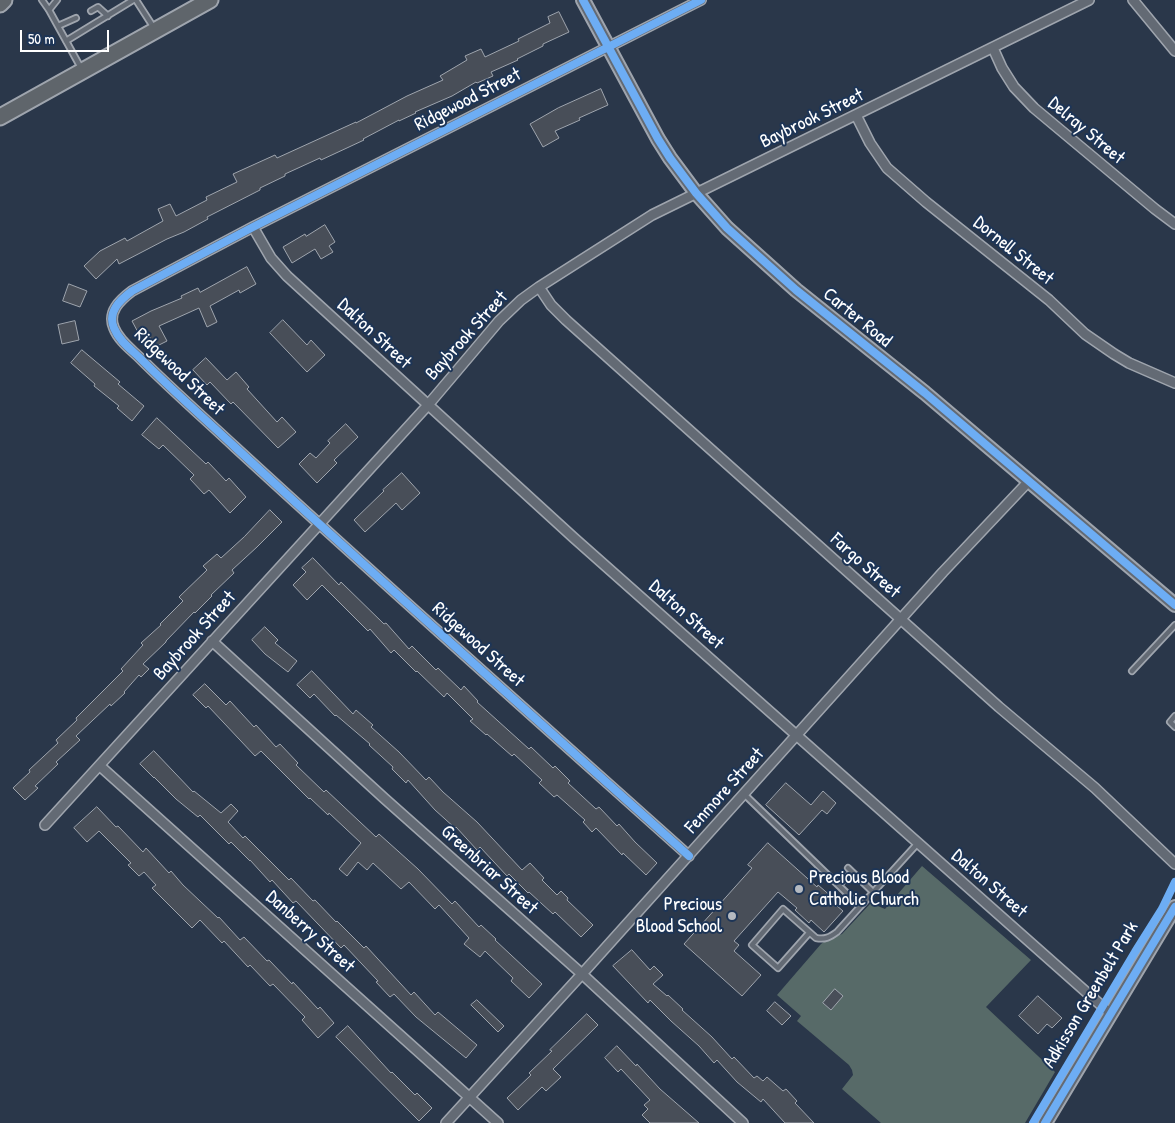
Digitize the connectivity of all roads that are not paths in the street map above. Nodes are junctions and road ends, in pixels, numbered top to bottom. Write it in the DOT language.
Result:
graph roads {
  1 [pos="4,0"];
  2 [pos="42,0"];
  3 [pos="57,0"];
  4 [pos="134,0"];
  5 [pos="210,0"];
  6 [pos="583,0"];
  7 [pos="701,0"];
  8 [pos="1089,0"];
  9 [pos="1133,0"];
  10 [pos="0,4"];
  11 [pos="49,10"];
  12 [pos="91,11"];
  13 [pos="108,16"];
  14 [pos="76,18"];
  15 [pos="58,26"];
  16 [pos="156,30"];
  17 [pos="66,41"];
  18 [pos="609,47"];
  19 [pos="994,48"];
  20 [pos="1175,51"];
  21 [pos="83,70"];
  22 [pos="856,116"];
  23 [pos="0,117"];
  24 [pos="696,194"];
  25 [pos="1175,224"];
  26 [pos="253,227"];
  27 [pos="539,286"];
  28 [pos="1175,383"];
  29 [pos="428,404"];
  30 [pos="1028,482"];
  31 [pos="319,524"];
  32 [pos="1175,605"];
  33 [pos="901,620"];
  34 [pos="1175,625"];
  35 [pos="212,641"];
  36 [pos="1132,671"];
  37 [pos="1175,716"];
  38 [pos="1175,726"];
  39 [pos="797,735"];
  40 [pos="100,766"];
  41 [pos="744,794"];
  42 [pos="45,825"];
  43 [pos="918,843"];
  44 [pos="689,856"];
  45 [pos="1175,864"];
  46 [pos="839,885"];
  47 [pos="873,892"];
  48 [pos="860,906"];
  49 [pos="1175,907"];
  50 [pos="810,933"];
  51 [pos="582,974"];
  52 [pos="1111,1014"];
  53 [pos="470,1098"];
  54 [pos="446,1123"];
  55 [pos="498,1123"];
  56 [pos="743,1123"];
  57 [pos="1046,1123"];
  1 -- 10 [label="main road"];
  2 -- 11 [label="lane"];
  3 -- 11 [label="lane"];
  4 -- 13 [label="lane"];
  4 -- 16 [label="lane"];
  5 -- 16 [label="main road"];
  6 -- 18 [label="main road, Carter Road"];
  7 -- 18 [label="street, Ridgewood Street"];
  8 -- 19 [label="street, Baybrook Street"];
  9 -- 20 [label="street"];
  11 -- 15 [label="lane"];
  12 -- 13 [label="lane"];
  13 -- 17 [label="lane"];
  14 -- 15 [label="lane"];
  15 -- 17 [label="lane"];
  16 -- 21 [label="main road"];
  17 -- 21 [label="lane"];
  18 -- 24 [label="main road, Carter Road"];
  18 -- 26 [label="street, Ridgewood Street"];
  19 -- 22 [label="street, Baybrook Street"];
  19 -- 25 [label="street, Delray Street"];
  21 -- 23 [label="main road"];
  22 -- 24 [label="street, Baybrook Street"];
  22 -- 28 [label="street, Dornell Street"];
  24 -- 27 [label="street, Baybrook Street"];
  24 -- 30 [label="main road, Carter Road"];
  26 -- 29 [label="street, Dalton Street"];
  26 -- 31 [label="street, Ridgewood Street"];
  27 -- 29 [label="street, Baybrook Street"];
  27 -- 33 [label="street, Fargo Street"];
  29 -- 31 [label="street, Baybrook Street"];
  29 -- 39 [label="street, Dalton Street"];
  30 -- 32 [label="main road, Carter Road"];
  30 -- 33 [label="street, Fenmore Street"];
  31 -- 35 [label="street, Baybrook Street"];
  31 -- 44 [label="street, Ridgewood Street"];
  33 -- 39 [label="street, Fenmore Street"];
  33 -- 45 [label="street, Fargo Street"];
  34 -- 36 [label="lane"];
  35 -- 40 [label="street, Baybrook Street"];
  35 -- 51 [label="street, Greenbriar Street"];
  37 -- 38 [label="lane"];
  39 -- 41 [label="street, Fenmore Street"];
  39 -- 43 [label="street, Dalton Street"];
  40 -- 42 [label="street, Baybrook Street"];
  40 -- 53 [label="street, Danberry Street"];
  41 -- 44 [label="street, Fenmore Street"];
  41 -- 46 [label="lane"];
  43 -- 47 [label="lane"];
  43 -- 52 [label="street, Dalton Street"];
  44 -- 51 [label="street, Fenmore Street"];
  46 -- 47 [label="lane"];
  46 -- 48 [label="lane"];
  47 -- 48 [label="lane"];
  48 -- 50 [label="lane"];
  49 -- 52 [label="main road"];
  50 -- 50 [label="lane"];
  51 -- 53 [label="street, Fenmore Street"];
  51 -- 56 [label="street, Greenbriar Street"];
  52 -- 57 [label="main road"];
  53 -- 54 [label="street, Fenmore Street"];
  53 -- 55 [label="street, Danberry Street"];
}
